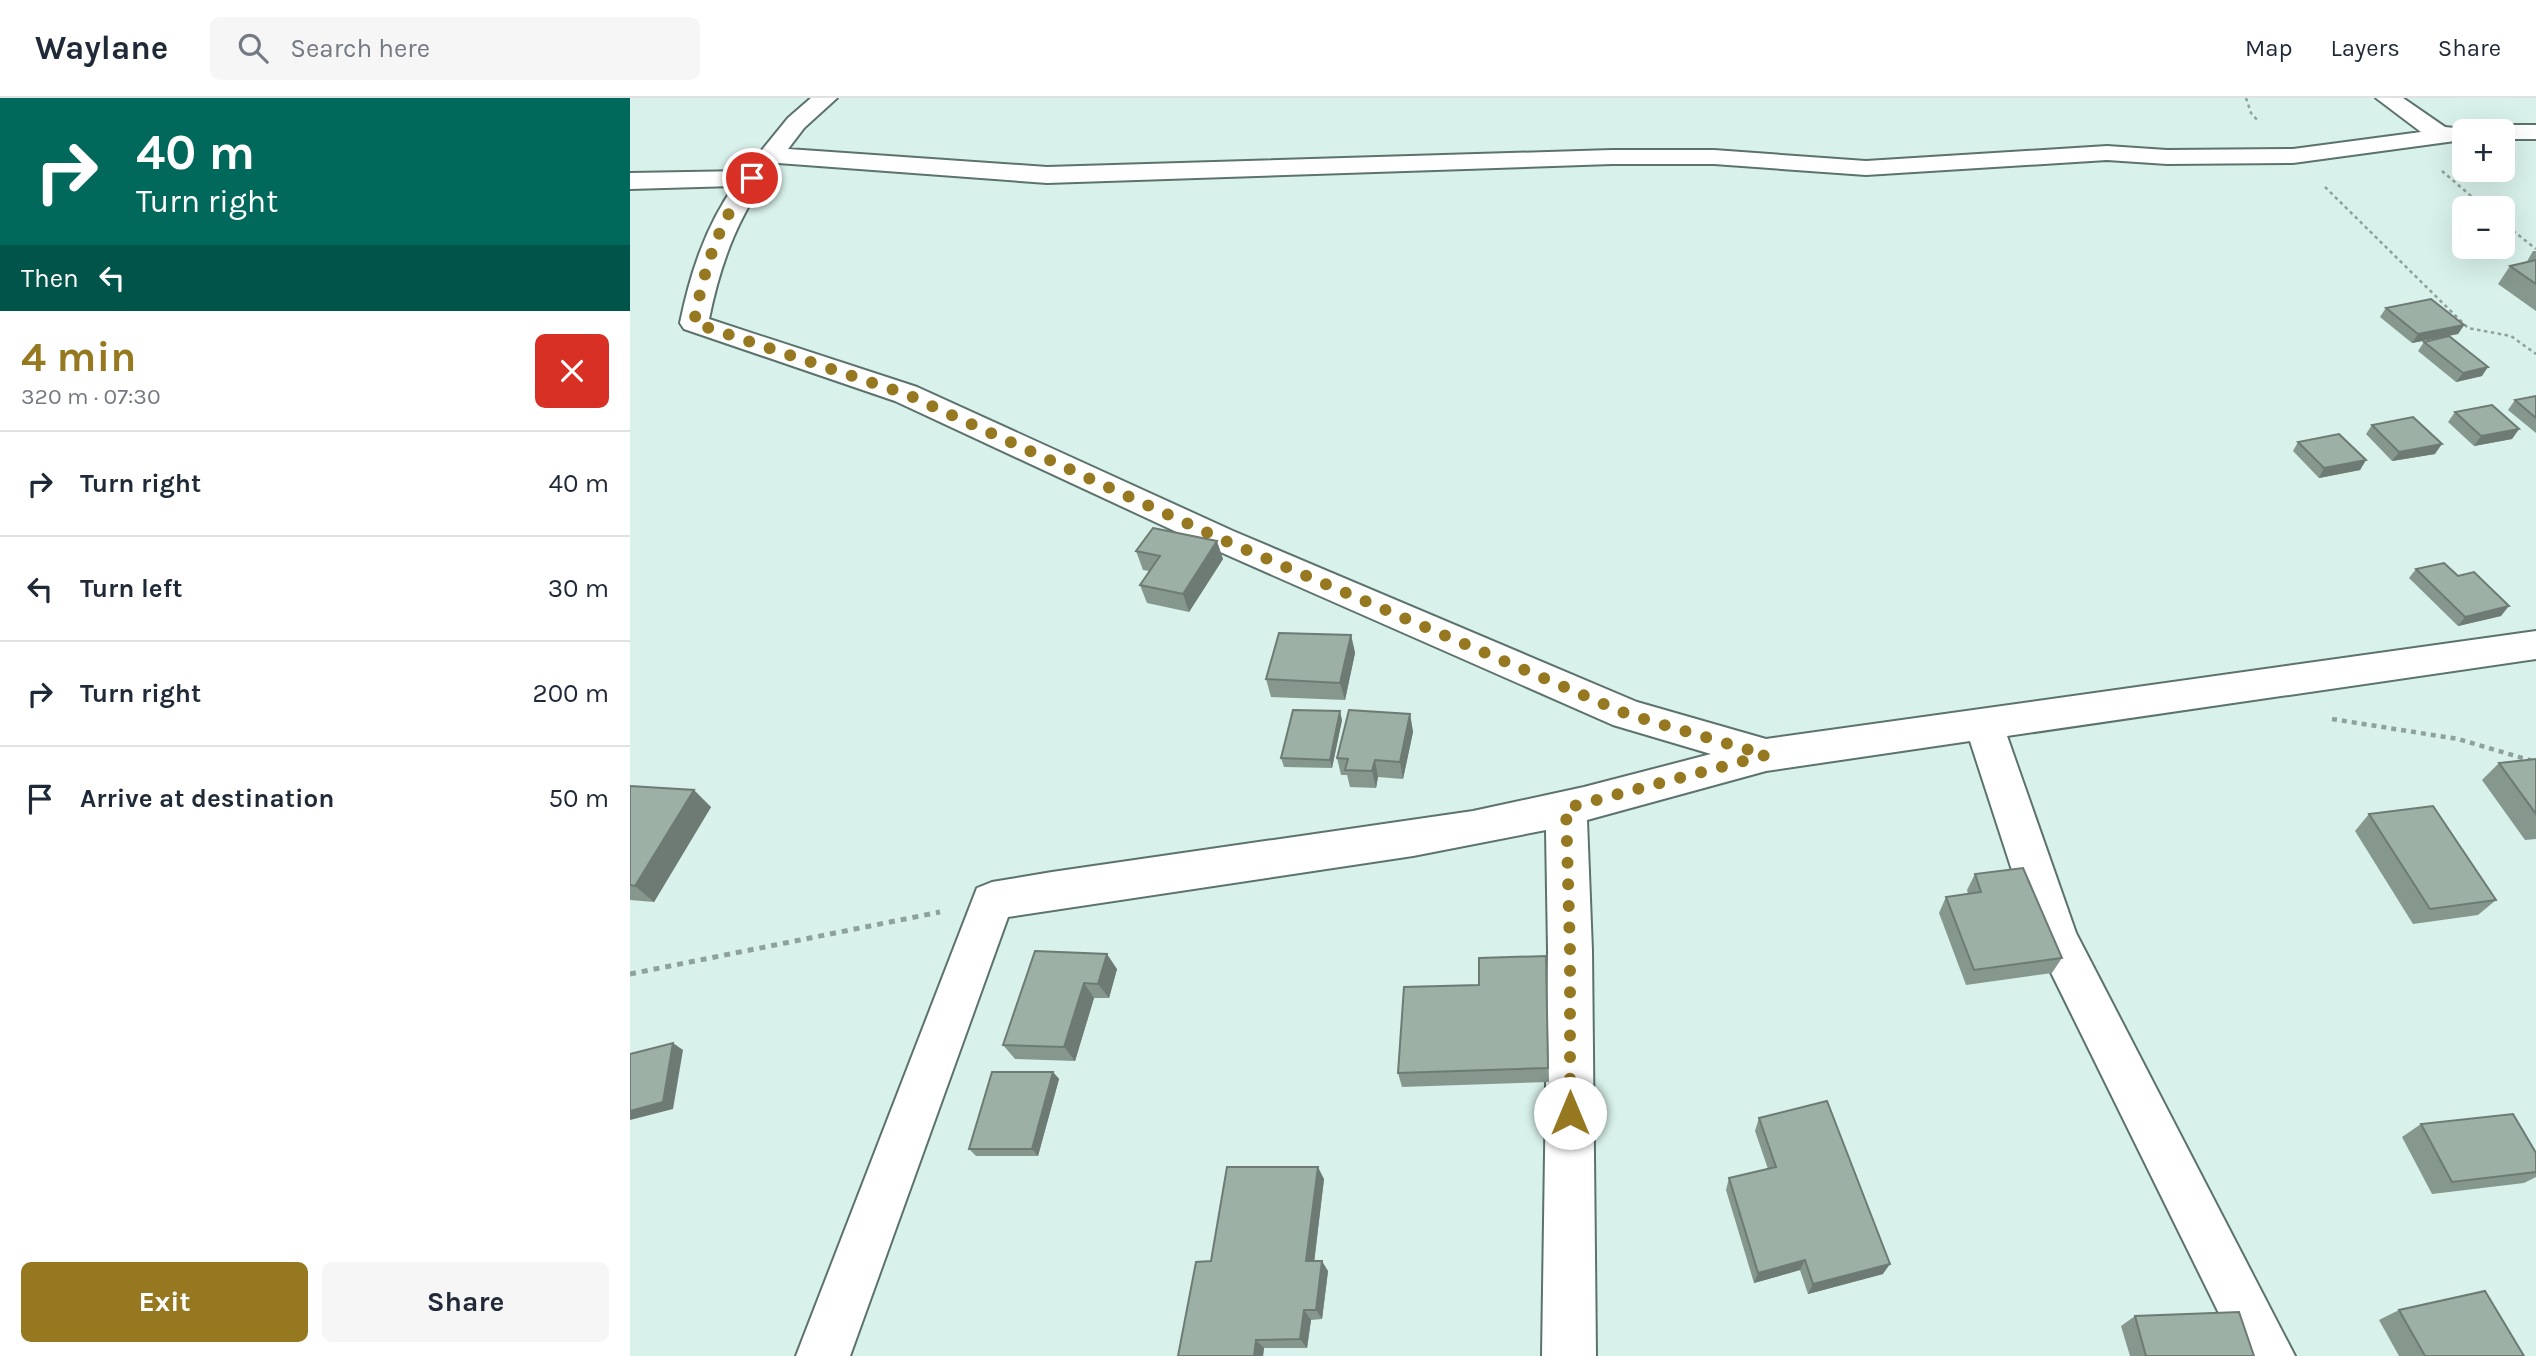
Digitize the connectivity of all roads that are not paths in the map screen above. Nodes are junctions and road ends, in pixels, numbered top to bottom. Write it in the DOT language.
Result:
graph roads {
  1 [pos="825,98"];
  2 [pos="2388,98"];
  3 [pos="2515,132"];
  4 [pos="2536,132"];
  5 [pos="2452,134"];
  6 [pos="762,166"];
  7 [pos="630,181"];
  8 [pos="2536,645"];
  9 [pos="1984,724"];
  10 [pos="1766,755"];
  11 [pos="1566,808"];
  12 [pos="823,1356"];
  13 [pos="1569,1356"];
  14 [pos="2268,1356"];
  1 -- 6 [label="street"];
  2 -- 5 [label="street"];
  3 -- 4 [label="street"];
  5 -- 6 [label="street"];
  6 -- 7 [label="street"];
  6 -- 10 [label="street"];
  8 -- 9 [label="street"];
  9 -- 10 [label="street"];
  9 -- 14 [label="street"];
  10 -- 11 [label="street"];
  11 -- 12 [label="street"];
  11 -- 13 [label="street"];
}
